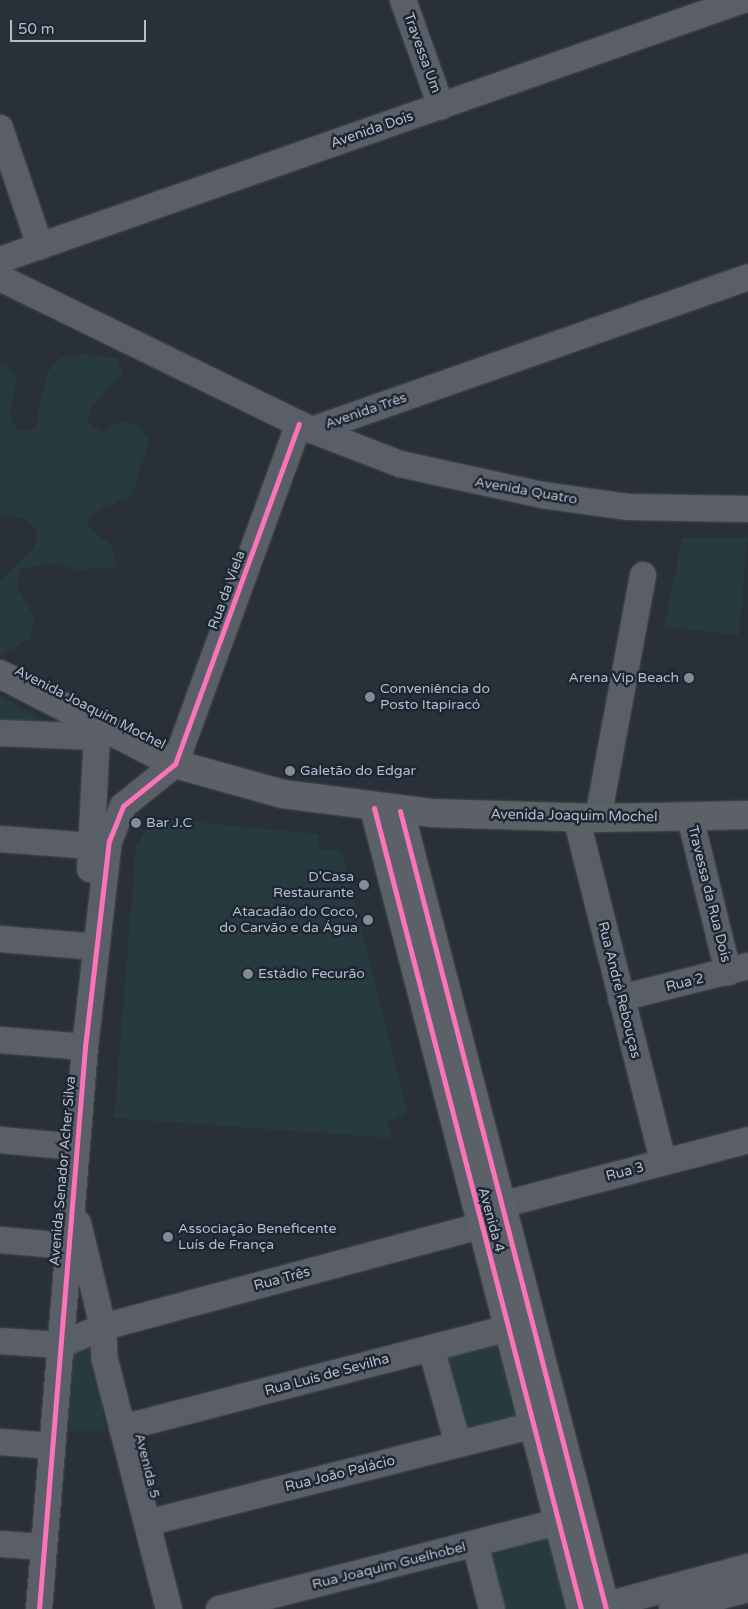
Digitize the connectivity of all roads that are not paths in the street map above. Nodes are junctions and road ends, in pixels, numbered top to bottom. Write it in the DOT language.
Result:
graph roads {
  1 [pos="403,0"];
  2 [pos="744,0"];
  3 [pos="441,106"];
  4 [pos="0,128"];
  5 [pos="40,246"];
  6 [pos="0,260"];
  7 [pos="748,277"];
  8 [pos="0,278"];
  9 [pos="306,427"];
  10 [pos="748,509"];
  11 [pos="643,575"];
  12 [pos="0,674"];
  13 [pos="0,688"];
  14 [pos="100,732"];
  15 [pos="0,733"];
  16 [pos="170,768"];
  17 [pos="383,812"];
  18 [pos="748,815"];
  19 [pos="690,817"];
  20 [pos="587,818"];
  21 [pos="0,839"];
  22 [pos="92,846"];
  23 [pos="0,939"];
  24 [pos="85,946"];
  25 [pos="738,969"];
  26 [pos="621,998"];
  27 [pos="0,1040"];
  28 [pos="85,1048"];
  29 [pos="0,1140"];
  30 [pos="748,1140"];
  31 [pos="77,1147"];
  32 [pos="663,1162"];
  33 [pos="72,1201"];
  34 [pos="496,1217"];
  35 [pos="0,1240"];
  36 [pos="69,1246"];
  37 [pos="520,1325"];
  38 [pos="103,1327"];
  39 [pos="0,1341"];
  40 [pos="60,1345"];
  41 [pos="432,1348"];
  42 [pos="533,1425"];
  43 [pos="129,1427"];
  44 [pos="0,1442"];
  45 [pos="458,1444"];
  46 [pos="52,1446"];
  47 [pos="154,1521"];
  48 [pos="558,1522"];
  49 [pos="0,1544"];
  50 [pos="475,1544"];
  51 [pos="44,1547"];
  52 [pos="748,1567"];
  53 [pos="748,1589"];
  54 [pos="596,1608"];
  55 [pos="39,1609"];
  56 [pos="168,1609"];
  57 [pos="184,1609"];
  58 [pos="220,1609"];
  59 [pos="492,1609"];
  60 [pos="672,1609"];
  1 -- 3 [label="street, Travessa Um"];
  2 -- 3 [label="street, Avenida Dois"];
  3 -- 5 [label="street, Avenida Dois"];
  4 -- 5 [label="street"];
  5 -- 6 [label="street, Avenida Dois"];
  7 -- 9 [label="street, Avenida Três"];
  8 -- 9 [label="street"];
  9 -- 10 [label="street, Avenida Quatro"];
  9 -- 16 [label="street, Rua da Viela"];
  11 -- 20 [label="street"];
  12 -- 14 [label="main road, Avenida Joaquim Mochel"];
  13 -- 14 [label="main road, Avenida Joaquim Mochel"];
  14 -- 15 [label="street"];
  14 -- 16 [label="main road, Avenida Joaquim Mochel"];
  14 -- 22 [label="street, Avenida Senador Acher Silva"];
  16 -- 17 [label="main road, Avenida Joaquim Mochel"];
  16 -- 28 [label="street, Avenida Senador Acher Silva"];
  17 -- 20 [label="main road, Avenida Joaquim Mochel"];
  17 -- 34 [label="main road, Avenida 4"];
  18 -- 19 [label="main road, Avenida Joaquim Mochel"];
  19 -- 20 [label="main road, Avenida Joaquim Mochel"];
  19 -- 25 [label="street, Travessa da Rua Dois"];
  20 -- 26 [label="street, Rua André Rebouças"];
  21 -- 22 [label="street"];
  22 -- 24 [label="street, Avenida Senador Acher Silva"];
  23 -- 24 [label="street"];
  24 -- 28 [label="street, Avenida Senador Acher Silva"];
  25 -- 26 [label="street, Rua 2"];
  26 -- 32 [label="street, Rua André Rebouças"];
  27 -- 28 [label="street"];
  28 -- 31 [label="street, Avenida Senador Acher Silva"];
  29 -- 31 [label="street"];
  30 -- 32 [label="street, Rua 3"];
  31 -- 33 [label="street, Avenida Senador Acher Silva"];
  32 -- 34 [label="street, Rua 3"];
  33 -- 36 [label="street, Avenida Senador Acher Silva"];
  33 -- 38 [label="street, Avenida 5"];
  34 -- 37 [label="main road, Avenida 4"];
  34 -- 38 [label="street, Rua Três"];
  35 -- 36 [label="street"];
  36 -- 40 [label="street, Avenida Senador Acher Silva"];
  37 -- 41 [label="street, Rua Luís de Sevilha"];
  37 -- 42 [label="main road, Avenida 4"];
  37 -- 54 [label="main road, Avenida 4"];
  38 -- 40 [label="street, Rua Três"];
  38 -- 43 [label="street, Avenida 5"];
  39 -- 40 [label="street"];
  40 -- 46 [label="street, Avenida Senador Acher Silva"];
  41 -- 43 [label="street, Rua Luís de Sevilha"];
  41 -- 45 [label="street"];
  42 -- 45 [label="street, Rua João Palácio"];
  42 -- 48 [label="main road, Avenida 4"];
  43 -- 47 [label="street, Avenida 5"];
  44 -- 46 [label="street"];
  45 -- 47 [label="street, Rua João Palácio"];
  46 -- 51 [label="street, Avenida Senador Acher Silva"];
  47 -- 56 [label="street, Avenida 5"];
  47 -- 57 [label="street, Avenida 5"];
  48 -- 50 [label="street, Rua Joaquim Guelhobel"];
  48 -- 54 [label="main road, Avenida 4"];
  49 -- 51 [label="street"];
  50 -- 58 [label="street, Rua Joaquim Guelhobel"];
  50 -- 59 [label="street"];
  51 -- 55 [label="street, Avenida Senador Acher Silva"];
  52 -- 54 [label="street"];
  53 -- 60 [label="street"];
}
